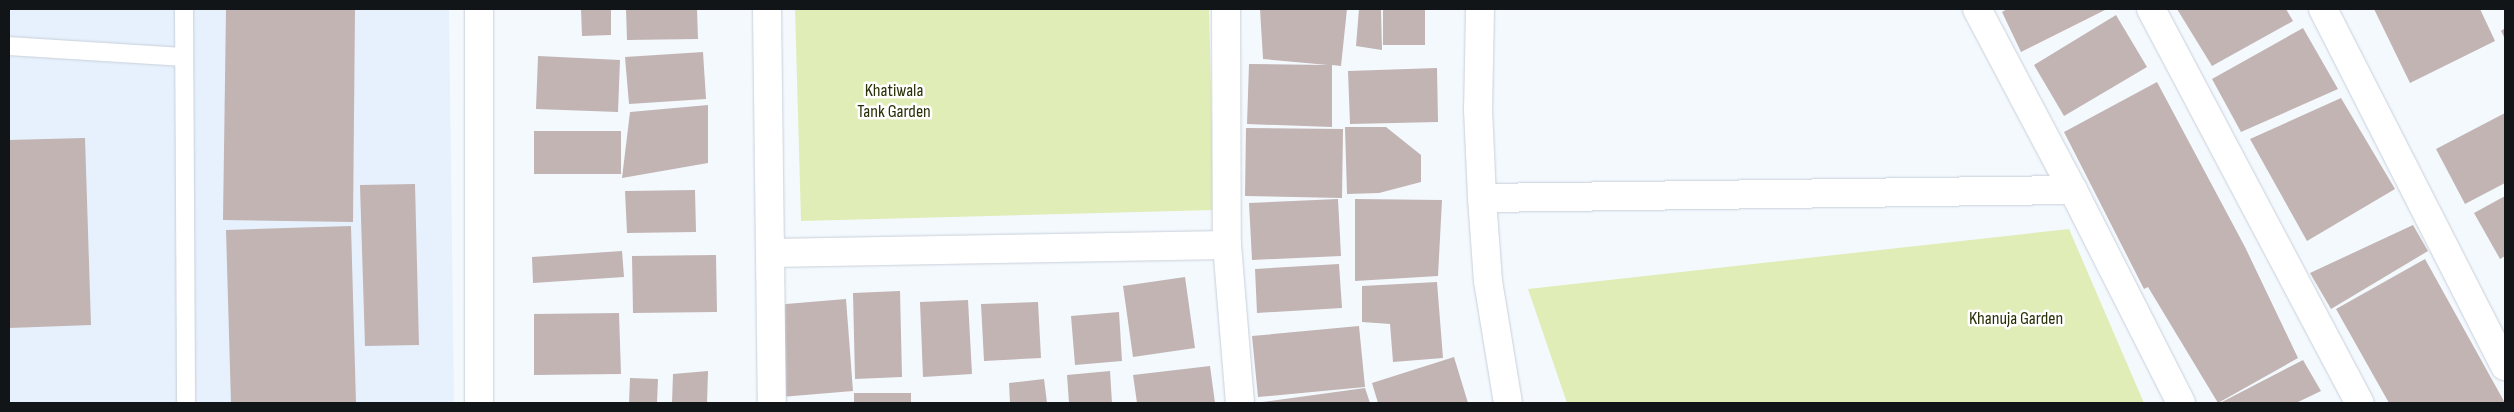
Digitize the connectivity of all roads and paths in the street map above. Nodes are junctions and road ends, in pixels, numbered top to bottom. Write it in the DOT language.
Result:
graph roads {
  1 [pos="184,9"];
  2 [pos="479,9"];
  3 [pos="767,9"];
  4 [pos="1226,9"];
  5 [pos="1480,9"];
  6 [pos="1978,9"];
  7 [pos="2151,9"];
  8 [pos="2323,9"];
  9 [pos="9,46"];
  10 [pos="183,57"];
  11 [pos="2073,190"];
  12 [pos="1482,198"];
  13 [pos="1227,245"];
  14 [pos="770,253"];
  15 [pos="2505,366"];
  16 [pos="186,403"];
  17 [pos="479,403"];
  18 [pos="772,403"];
  19 [pos="1240,403"];
  20 [pos="1508,403"];
  21 [pos="2181,403"];
  22 [pos="2360,403"];
  1 -- 10 [label="lane"];
  2 -- 17 [label="street"];
  3 -- 14 [label="street"];
  4 -- 13 [label="street"];
  5 -- 12 [label="street"];
  6 -- 11 [label="street"];
  7 -- 22 [label="street"];
  8 -- 15 [label="street"];
  9 -- 10 [label="lane"];
  10 -- 16 [label="lane"];
  11 -- 12 [label="street"];
  11 -- 21 [label="street"];
  12 -- 20 [label="street"];
  13 -- 14 [label="street"];
  13 -- 19 [label="street"];
  14 -- 18 [label="street"];
}
